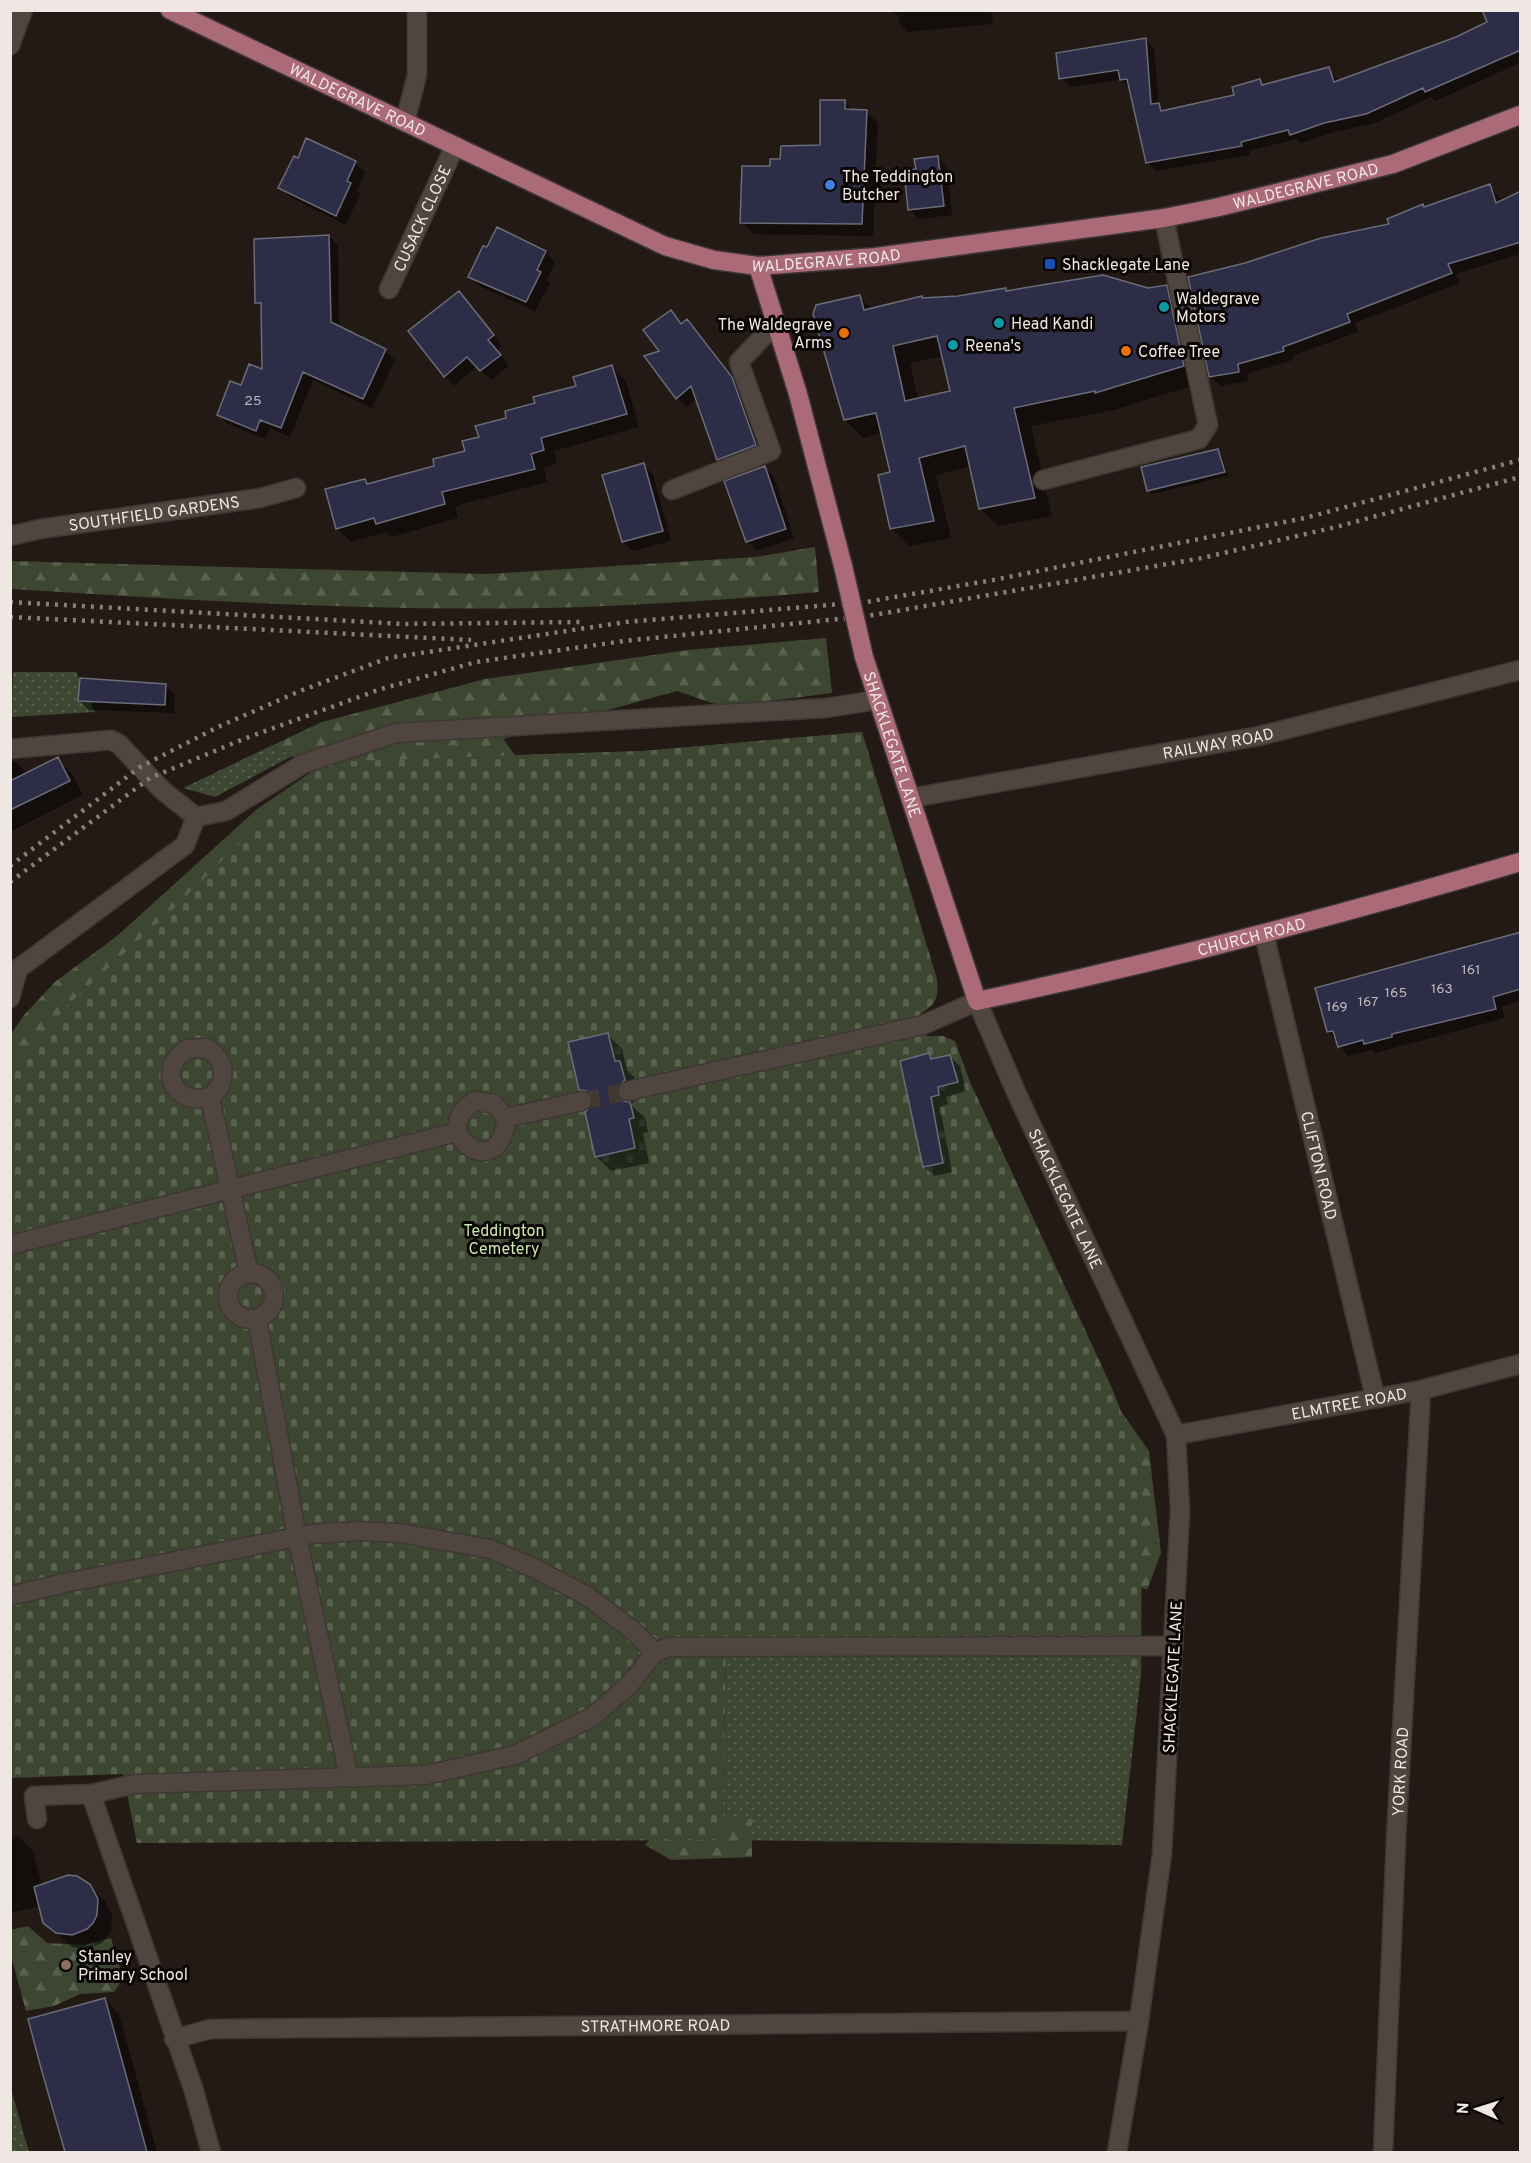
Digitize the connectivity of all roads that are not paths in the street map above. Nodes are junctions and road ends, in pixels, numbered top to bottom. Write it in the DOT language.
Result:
graph roads {
  1 [pos="23,10"];
  2 [pos="170,10"];
  3 [pos="417,10"];
  4 [pos="10,45"];
  5 [pos="1521,115"];
  6 [pos="405,122"];
  7 [pos="455,146"];
  8 [pos="1164,218"];
  9 [pos="758,266"];
  10 [pos="389,289"];
  11 [pos="775,324"];
  12 [pos="1043,480"];
  13 [pos="296,488"];
  14 [pos="672,490"];
  15 [pos="10,536"];
  16 [pos="1521,670"];
  17 [pos="877,700"];
  18 [pos="10,749"];
  19 [pos="911,798"];
  20 [pos="196,817"];
  21 [pos="1521,862"];
  22 [pos="1264,934"];
  23 [pos="10,998"];
  24 [pos="977,1001"];
  25 [pos="628,1092"];
  26 [pos="210,1097"];
  27 [pos="582,1101"];
  28 [pos="506,1118"];
  29 [pos="457,1132"];
  30 [pos="231,1191"];
  31 [pos="10,1245"];
  32 [pos="249,1274"];
  33 [pos="257,1319"];
  34 [pos="1521,1364"];
  35 [pos="1421,1390"];
  36 [pos="1375,1397"];
  37 [pos="1176,1435"];
  38 [pos="297,1537"];
  39 [pos="10,1596"];
  40 [pos="1174,1646"];
  41 [pos="655,1652"];
  42 [pos="349,1777"];
  43 [pos="91,1794"];
  44 [pos="37,1819"];
  45 [pos="1139,2021"];
  46 [pos="174,2039"];
  47 [pos="211,2152"];
  48 [pos="1117,2152"];
  49 [pos="1383,2152"];
  1 -- 4 [label="street"];
  2 -- 6 [label="main road, WALDEGRAVE ROAD"];
  3 -- 6 [label="street"];
  5 -- 8 [label="main road, WALDEGRAVE ROAD"];
  6 -- 7 [label="main road, WALDEGRAVE ROAD"];
  7 -- 9 [label="main road, WALDEGRAVE ROAD"];
  7 -- 10 [label="street, CUSACK CLOSE"];
  8 -- 9 [label="main road, WALDEGRAVE ROAD"];
  8 -- 12 [label="street"];
  9 -- 11 [label="main road, SHACKLEGATE LANE"];
  11 -- 14 [label="street"];
  11 -- 17 [label="main road, SHACKLEGATE LANE, bridge"];
  13 -- 15 [label="street, SOUTHFIELD GARDENS"];
  16 -- 19 [label="street, RAILWAY ROAD"];
  17 -- 19 [label="main road, SHACKLEGATE LANE"];
  17 -- 20 [label="street"];
  18 -- 20 [label="street"];
  19 -- 24 [label="main road, SHACKLEGATE LANE"];
  20 -- 23 [label="street"];
  21 -- 22 [label="main road, CHURCH ROAD"];
  22 -- 24 [label="main road, CHURCH ROAD"];
  22 -- 36 [label="street, CLIFTON ROAD"];
  24 -- 25 [label="street"];
  24 -- 37 [label="street, SHACKLEGATE LANE"];
  26 -- 30 [label="street"];
  27 -- 28 [label="street"];
  28 -- 29 [label="street"];
  28 -- 29 [label="street"];
  29 -- 30 [label="street"];
  30 -- 31 [label="street"];
  30 -- 32 [label="street"];
  32 -- 33 [label="street"];
  32 -- 33 [label="street"];
  33 -- 38 [label="street"];
  34 -- 35 [label="street, ELMTREE ROAD"];
  35 -- 36 [label="street, ELMTREE ROAD"];
  35 -- 49 [label="street, YORK ROAD"];
  36 -- 37 [label="street, ELMTREE ROAD"];
  37 -- 40 [label="street, SHACKLEGATE LANE"];
  38 -- 39 [label="street"];
  38 -- 41 [label="street"];
  38 -- 42 [label="street"];
  40 -- 41 [label="street"];
  40 -- 45 [label="street, SHACKLEGATE LANE"];
  41 -- 42 [label="street"];
  42 -- 43 [label="street"];
  43 -- 44 [label="street"];
  43 -- 46 [label="street"];
  45 -- 46 [label="street, STRATHMORE ROAD"];
  45 -- 48 [label="street, SHACKLEGATE LANE"];
  46 -- 47 [label="street"];
}
